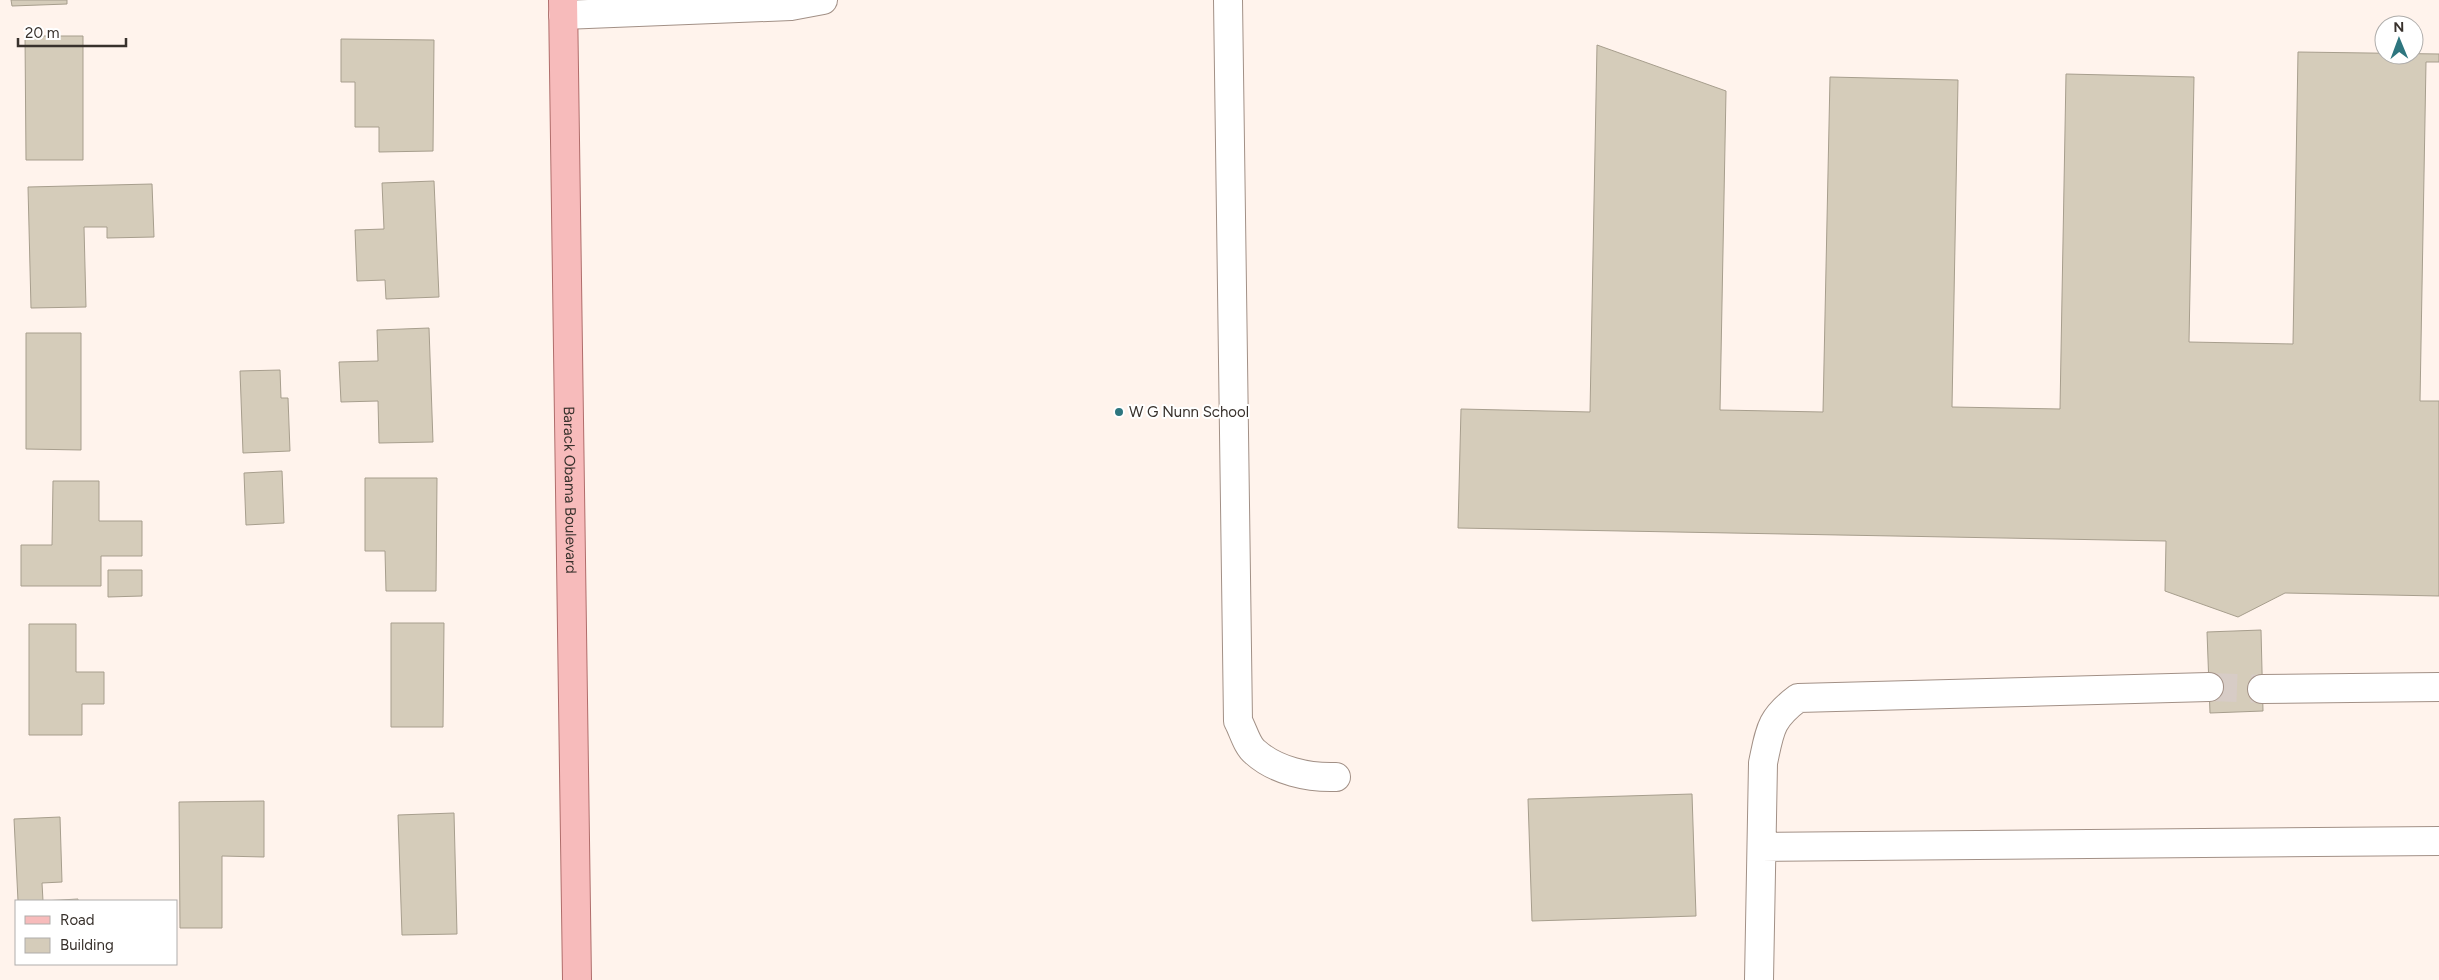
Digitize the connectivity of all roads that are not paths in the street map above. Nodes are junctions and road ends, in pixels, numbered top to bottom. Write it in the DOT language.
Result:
graph roads {
  1 [pos="823,0"];
  2 [pos="1228,0"];
  3 [pos="563,7"];
  4 [pos="2209,687"];
  5 [pos="2439,687"];
  6 [pos="2262,689"];
  7 [pos="1336,777"];
  8 [pos="2439,841"];
  9 [pos="1762,847"];
  10 [pos="577,980"];
  11 [pos="1759,980"];
  1 -- 3 [label="lane"];
  2 -- 7 [label="lane"];
  3 -- 10 [label="main road, Barack Obama Boulevard"];
  4 -- 9 [label="lane"];
  5 -- 6 [label="lane"];
  8 -- 9 [label="lane"];
  9 -- 11 [label="lane"];
}
